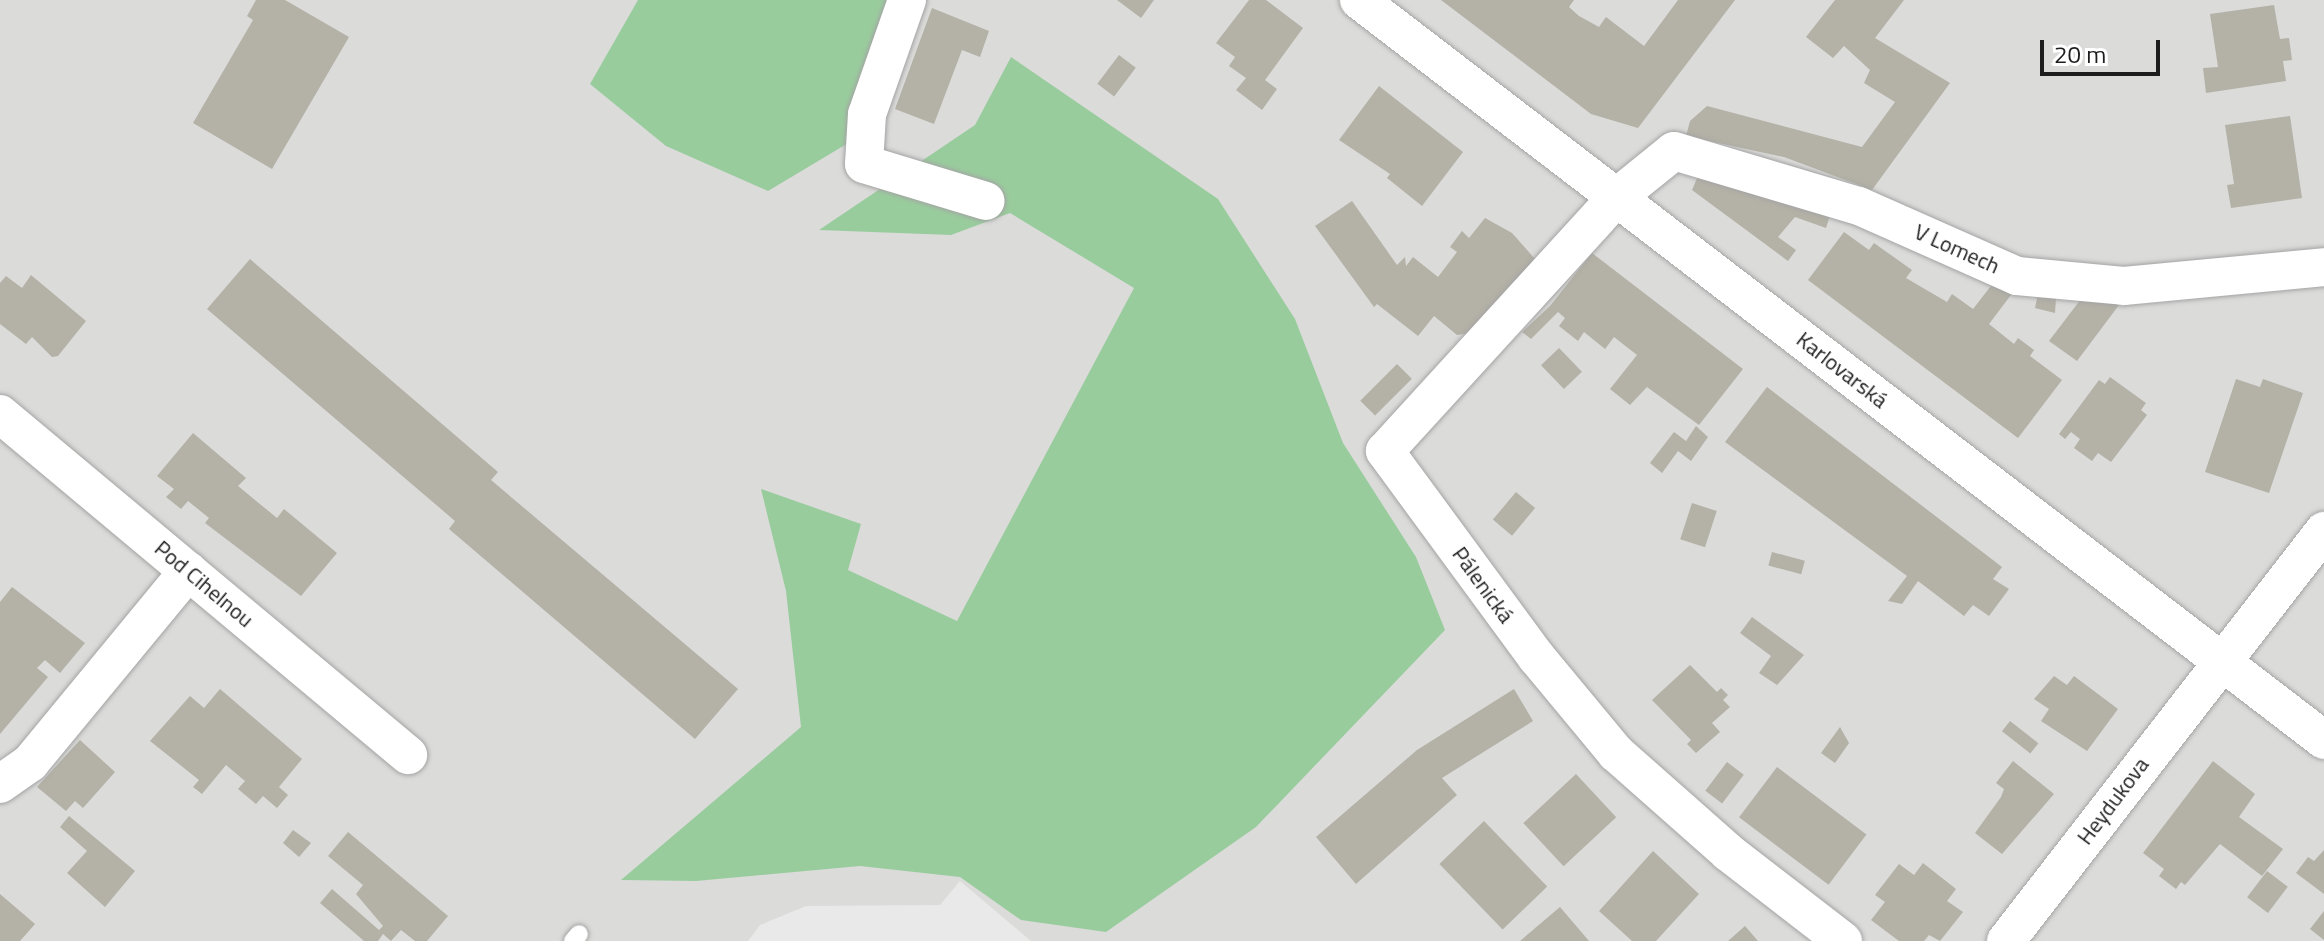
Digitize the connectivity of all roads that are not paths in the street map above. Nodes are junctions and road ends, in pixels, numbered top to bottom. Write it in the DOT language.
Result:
graph roads {
  1 [pos="907,0"];
  2 [pos="1359,0"];
  3 [pos="1617,197"];
  4 [pos="986,201"];
  5 [pos="2324,267"];
  6 [pos="0,414"];
  7 [pos="2324,531"];
  8 [pos="188,571"];
  9 [pos="2220,661"];
  10 [pos="2324,740"];
  11 [pos="408,755"];
  12 [pos="0,784"];
  13 [pos="1843,941"];
  14 [pos="2006,941"];
  1 -- 4 [label="street"];
  2 -- 3 [label="street, Karlovarská"];
  3 -- 5 [label="street, V Lomech"];
  3 -- 9 [label="street, Karlovarská"];
  3 -- 13 [label="street, Pálenická"];
  6 -- 8 [label="street, Pod Cihelnou"];
  7 -- 9 [label="street, Heydukova"];
  8 -- 11 [label="street, Pod Cihelnou"];
  8 -- 12 [label="street"];
  9 -- 10 [label="street, Karlovarská"];
  9 -- 14 [label="street, Heydukova"];
}
